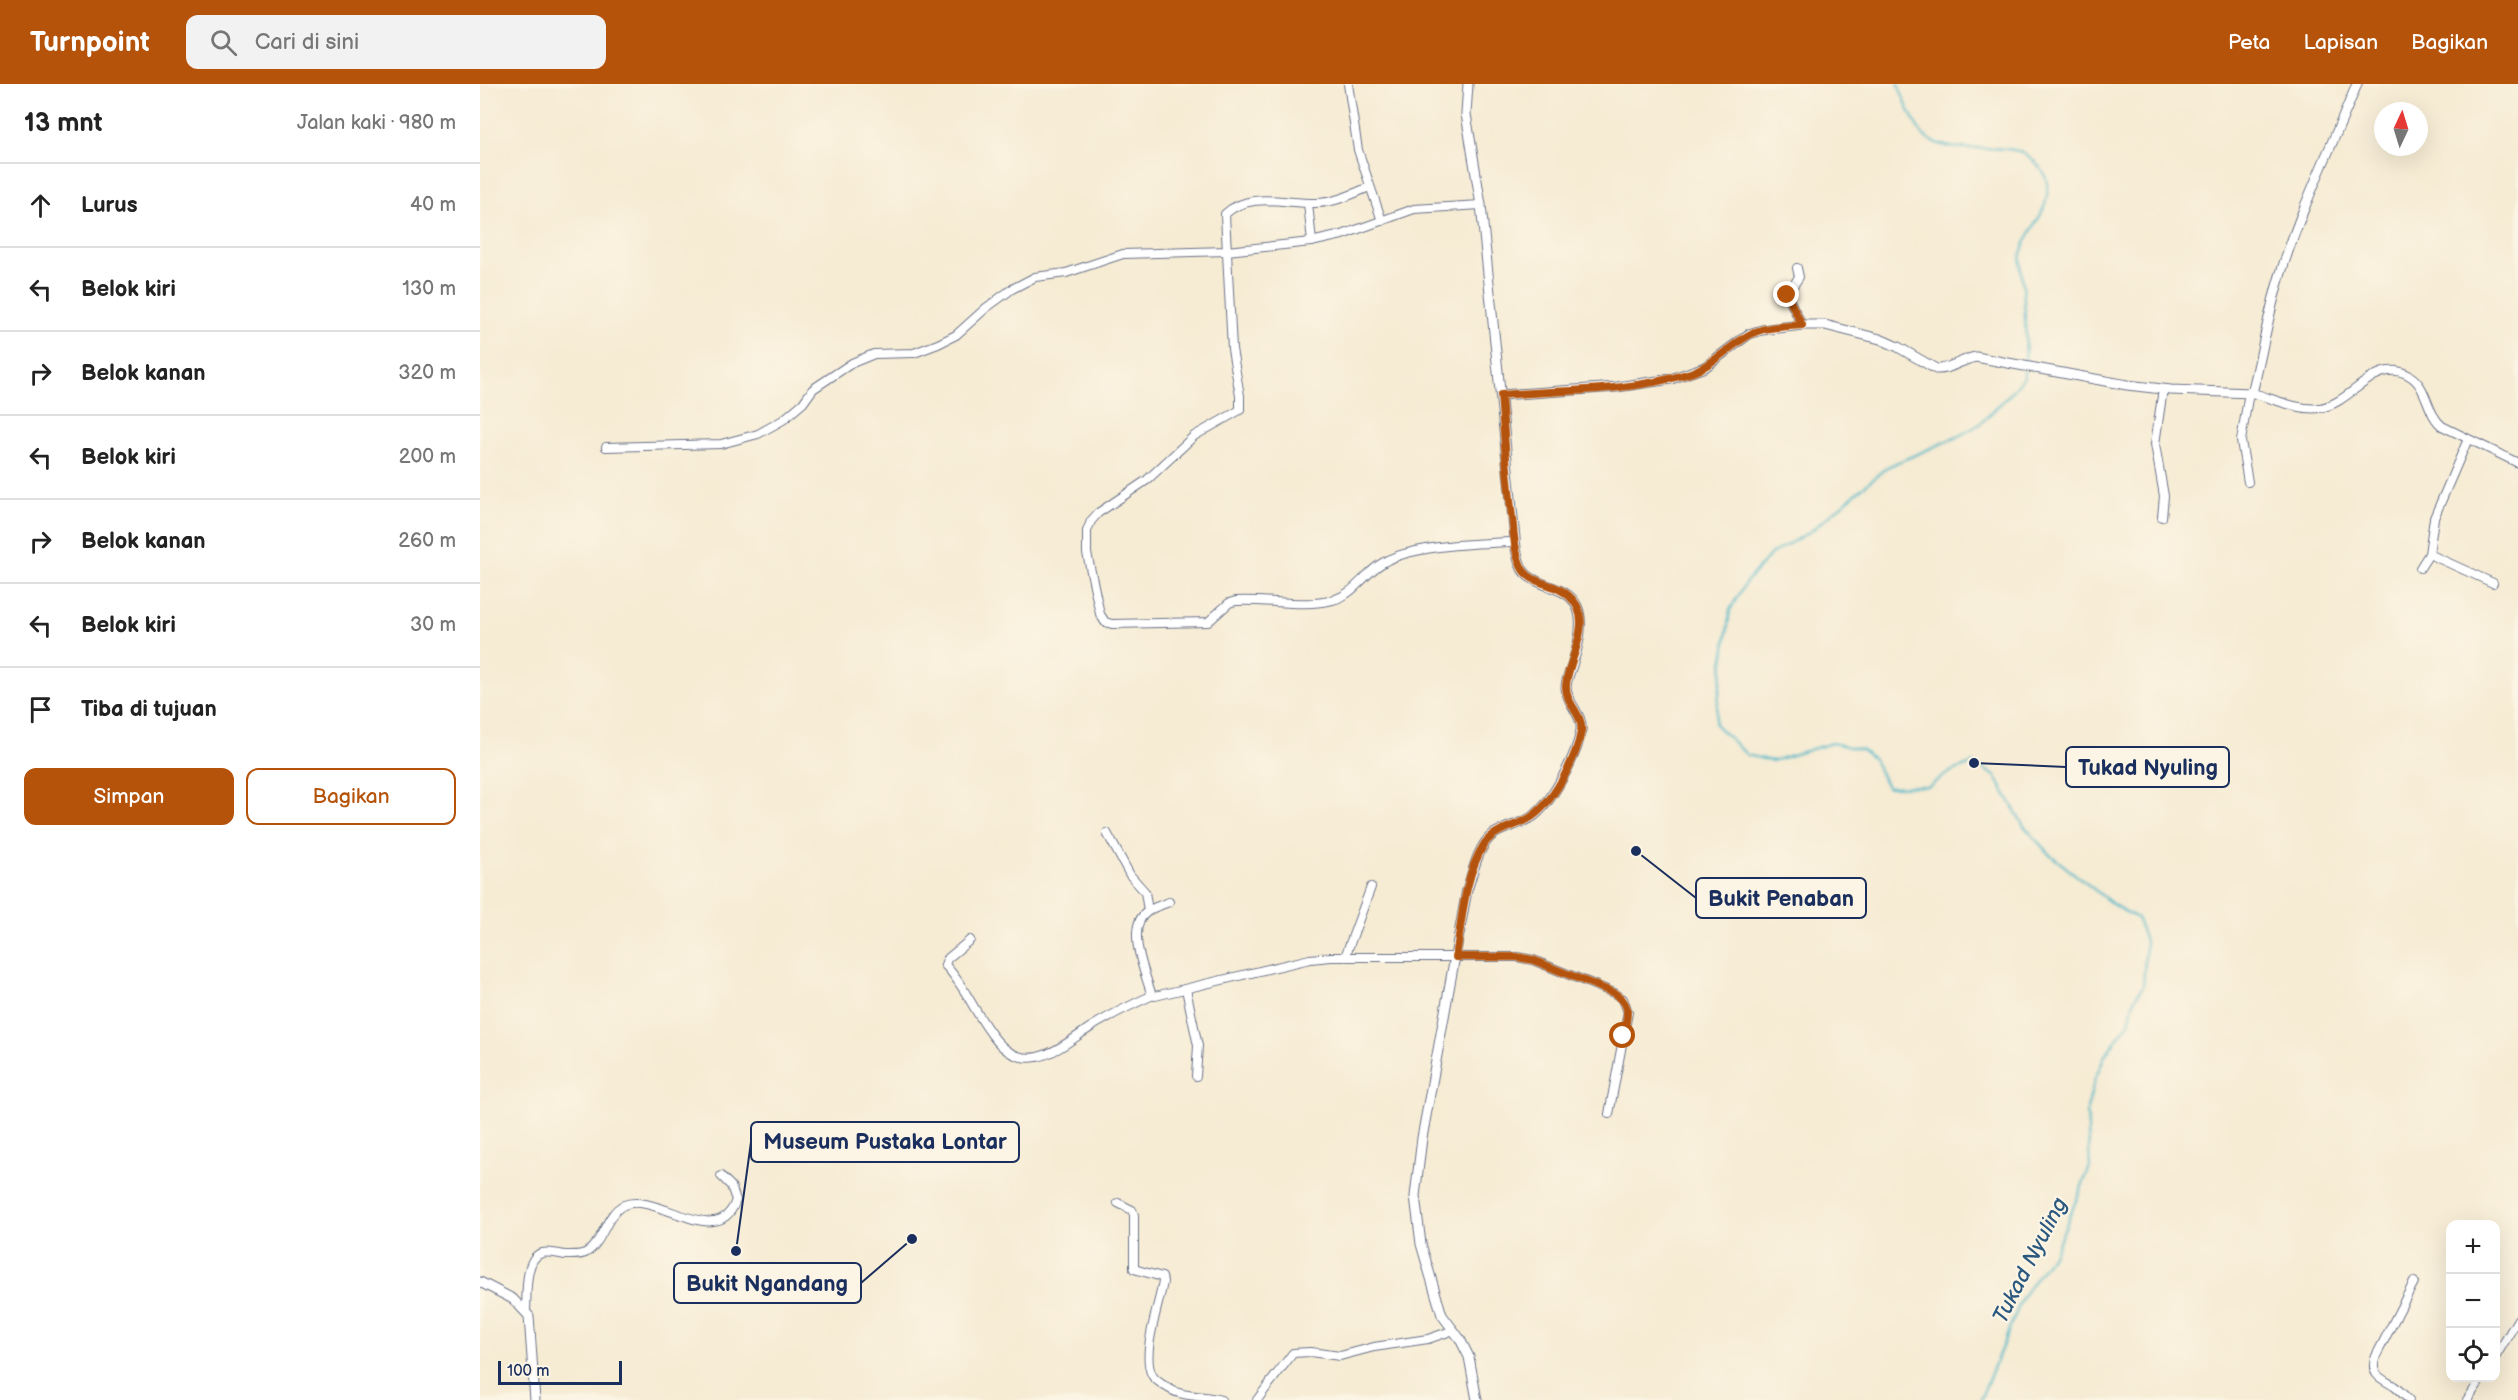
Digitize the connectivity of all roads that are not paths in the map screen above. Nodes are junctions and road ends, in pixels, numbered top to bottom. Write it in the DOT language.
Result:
graph roads {
  1 [pos="1348,84"];
  2 [pos="1468,84"];
  3 [pos="2357,84"];
  4 [pos="1370,187"];
  5 [pos="1308,203"];
  6 [pos="1481,205"];
  7 [pos="1382,221"];
  8 [pos="1312,242"];
  9 [pos="1227,251"];
  10 [pos="1797,268"];
  11 [pos="1802,325"];
  12 [pos="2163,389"];
  13 [pos="2251,392"];
  14 [pos="1501,395"];
  15 [pos="2468,439"];
  16 [pos="606,447"];
  17 [pos="2518,463"];
  18 [pos="2248,482"];
  19 [pos="2162,518"];
  20 [pos="1515,542"];
  21 [pos="2429,554"];
  22 [pos="2420,568"];
  23 [pos="2493,583"];
  24 [pos="1107,833"];
  25 [pos="1371,887"];
  26 [pos="1169,902"];
  27 [pos="1148,911"];
  28 [pos="970,940"];
  29 [pos="1345,957"];
  30 [pos="1456,957"];
  31 [pos="1186,989"];
  32 [pos="1153,995"];
  33 [pos="1196,1076"];
  34 [pos="1609,1114"];
  35 [pos="721,1176"];
  36 [pos="1118,1203"];
  37 [pos="480,1282"];
  38 [pos="2414,1282"];
  39 [pos="526,1311"];
  40 [pos="2518,1319"];
  41 [pos="1454,1330"];
  42 [pos="2500,1349"];
  43 [pos="2479,1382"];
  44 [pos="535,1400"];
  45 [pos="1221,1400"];
  46 [pos="1257,1400"];
  47 [pos="1477,1400"];
  48 [pos="2409,1400"];
  49 [pos="2467,1400"];
  1 -- 4 [label="street"];
  2 -- 6 [label="street"];
  3 -- 13 [label="street"];
  4 -- 5 [label="street"];
  4 -- 7 [label="street"];
  5 -- 8 [label="street"];
  5 -- 9 [label="street"];
  6 -- 7 [label="street"];
  6 -- 14 [label="street"];
  7 -- 8 [label="street"];
  8 -- 9 [label="street"];
  9 -- 16 [label="street"];
  9 -- 20 [label="street"];
  10 -- 11 [label="street"];
  11 -- 12 [label="street"];
  11 -- 14 [label="street"];
  12 -- 13 [label="street"];
  12 -- 19 [label="street"];
  13 -- 15 [label="street"];
  13 -- 18 [label="street"];
  14 -- 20 [label="street"];
  15 -- 17 [label="street"];
  15 -- 21 [label="street"];
  20 -- 30 [label="street"];
  21 -- 22 [label="street"];
  21 -- 23 [label="street"];
  24 -- 27 [label="street"];
  25 -- 29 [label="street"];
  26 -- 27 [label="street"];
  27 -- 32 [label="street"];
  28 -- 32 [label="street"];
  29 -- 30 [label="street"];
  29 -- 31 [label="street"];
  30 -- 34 [label="street"];
  30 -- 41 [label="street"];
  31 -- 32 [label="street"];
  31 -- 33 [label="street"];
  35 -- 39 [label="street"];
  36 -- 45 [label="street"];
  37 -- 39 [label="street"];
  38 -- 48 [label="street"];
  39 -- 44 [label="street"];
  40 -- 42 [label="street"];
  41 -- 46 [label="street"];
  41 -- 47 [label="street"];
  43 -- 49 [label="street"];
}
